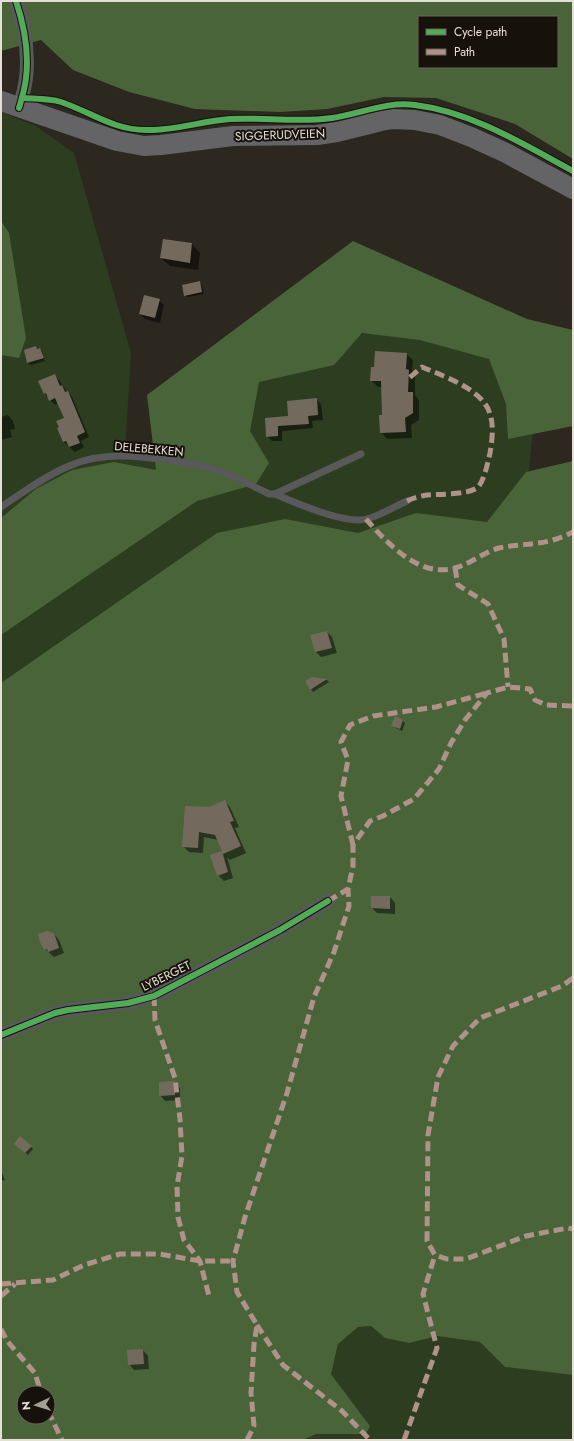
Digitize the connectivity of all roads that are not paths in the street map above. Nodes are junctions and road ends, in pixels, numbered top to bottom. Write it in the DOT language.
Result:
graph roads {
  1 [pos="16,1"];
  2 [pos="1,101"];
  3 [pos="19,108"];
  4 [pos="573,189"];
  5 [pos="361,454"];
  6 [pos="275,494"];
  7 [pos="407,500"];
  8 [pos="1,507"];
  9 [pos="328,901"];
  10 [pos="1,1035"];
  1 -- 3 [label="street"];
  2 -- 3 [label="main road, SIGGERUDVEIEN"];
  3 -- 4 [label="main road, SIGGERUDVEIEN"];
  5 -- 6 [label="lane"];
  6 -- 7 [label="lane, DELEBEKKEN"];
  6 -- 8 [label="lane, DELEBEKKEN"];
  9 -- 10 [label="street, LYBERGET"];
}
